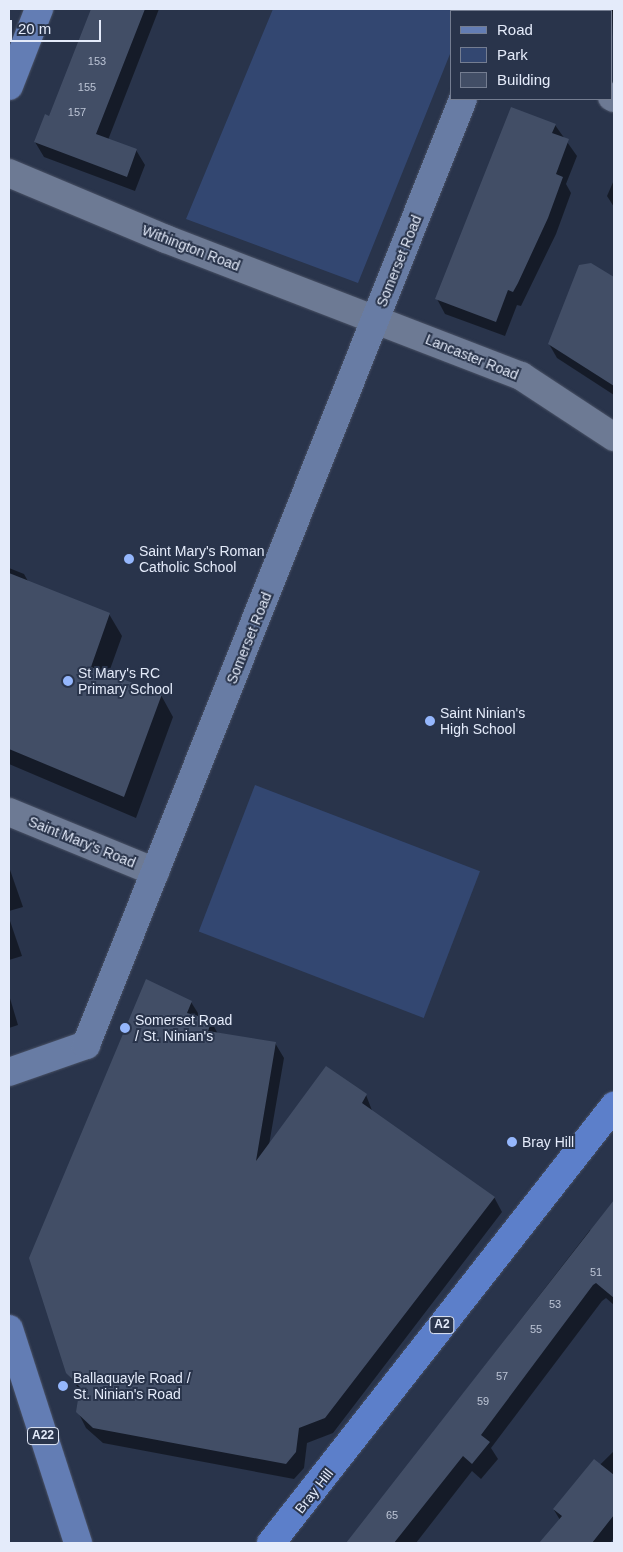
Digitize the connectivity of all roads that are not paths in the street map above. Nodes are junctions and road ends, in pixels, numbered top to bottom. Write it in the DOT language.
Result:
graph roads {
  1 [pos="39,9"];
  2 [pos="9,86"];
  3 [pos="464,100"];
  4 [pos="9,173"];
  5 [pos="376,319"];
  6 [pos="614,437"];
  7 [pos="9,812"];
  8 [pos="155,872"];
  9 [pos="9,1072"];
  10 [pos="614,1106"];
  11 [pos="9,1329"];
  12 [pos="78,1543"];
  13 [pos="271,1543"];
  1 -- 2 [label="main road"];
  3 -- 5 [label="main road, Somerset Road"];
  4 -- 5 [label="street, Withington Road"];
  5 -- 6 [label="street, Lancaster Road"];
  5 -- 8 [label="main road, Somerset Road"];
  7 -- 8 [label="street, Saint Mary's Road"];
  8 -- 9 [label="main road, Somerset Road"];
  10 -- 13 [label="highway, Bray Hill / A2"];
  11 -- 12 [label="main road, A22"];
}
